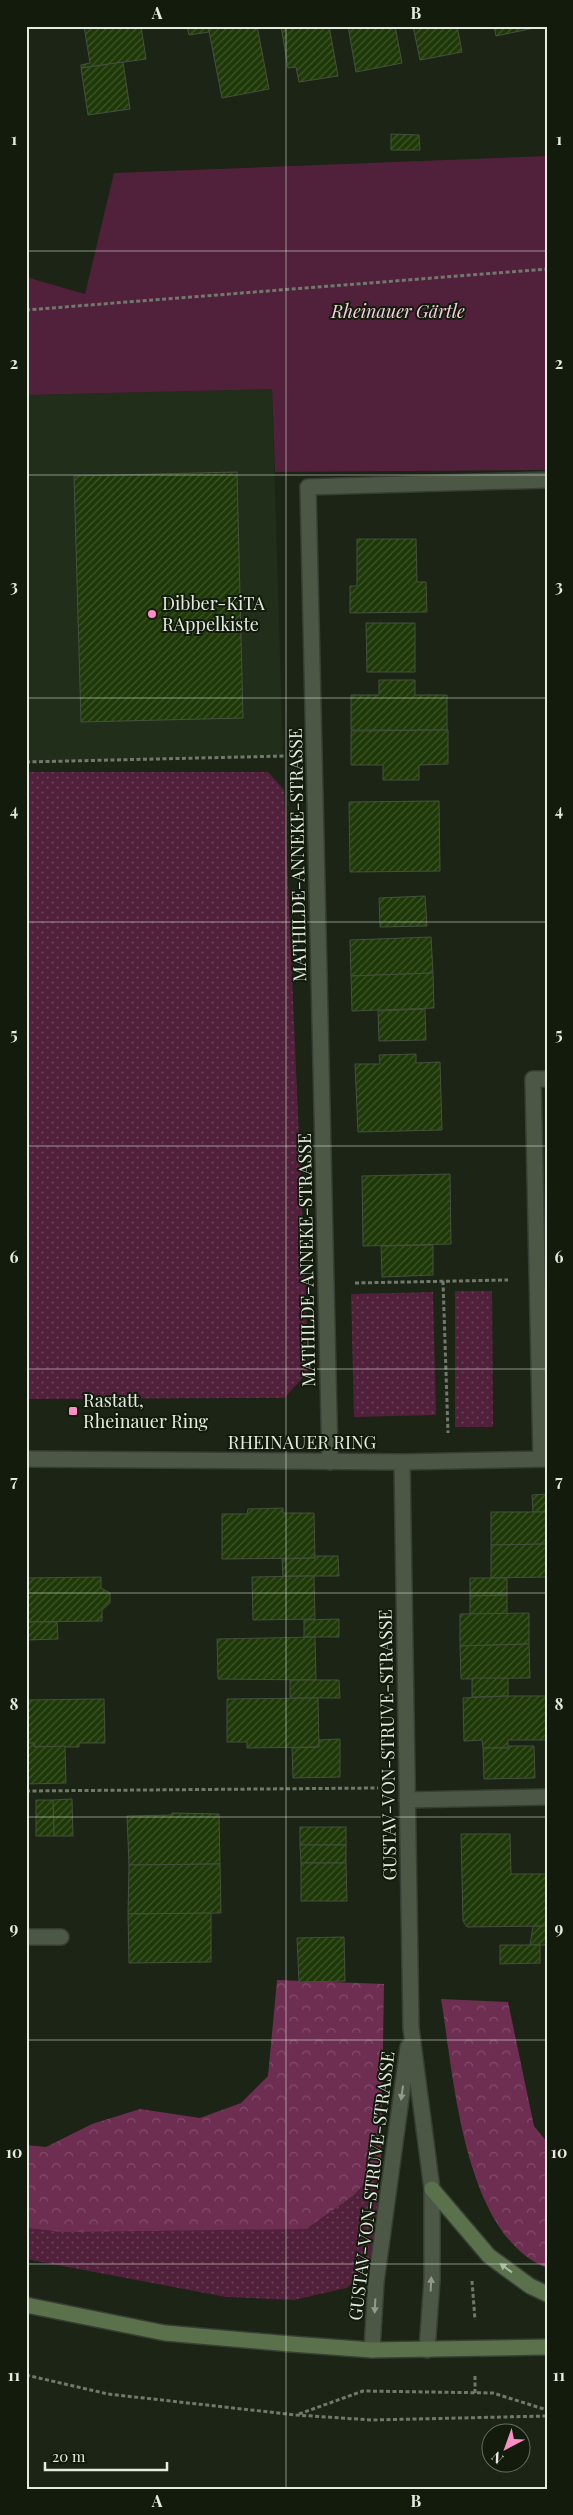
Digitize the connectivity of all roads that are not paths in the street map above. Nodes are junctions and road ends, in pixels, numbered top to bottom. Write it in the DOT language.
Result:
graph roads {
  1 [pos="547,480"];
  2 [pos="547,1079"];
  3 [pos="544,1459"];
  4 [pos="26,1460"];
  5 [pos="330,1462"];
  6 [pos="402,1462"];
  7 [pos="407,1794"];
  8 [pos="547,1797"];
  9 [pos="60,1937"];
  10 [pos="26,1938"];
  11 [pos="411,2028"];
  12 [pos="432,2189"];
  13 [pos="547,2294"];
  14 [pos="26,2306"];
  15 [pos="547,2347"];
  16 [pos="372,2350"];
  17 [pos="427,2350"];
  1 -- 5 [label="street, MATHILDE-ANNEKE-STRASSE"];
  2 -- 3 [label="street"];
  3 -- 6 [label="street, RHEINAUER RING"];
  4 -- 5 [label="street, RHEINAUER RING"];
  5 -- 6 [label="street, RHEINAUER RING"];
  6 -- 7 [label="street, GUSTAV-VON-STRUVE-STRASSE"];
  7 -- 8 [label="street"];
  7 -- 11 [label="street, GUSTAV-VON-STRUVE-STRASSE"];
  9 -- 10 [label="street"];
  11 -- 12 [label="street, GUSTAV-VON-STRUVE-STRASSE"];
  11 -- 16 [label="street, GUSTAV-VON-STRUVE-STRASSE, one-way"];
  13 -- 12 [label="main road, one-way"];
  17 -- 12 [label="street, GUSTAV-VON-STRUVE-STRASSE, one-way"];
  14 -- 16 [label="main road"];
  15 -- 17 [label="main road"];
  16 -- 17 [label="main road"];
}
